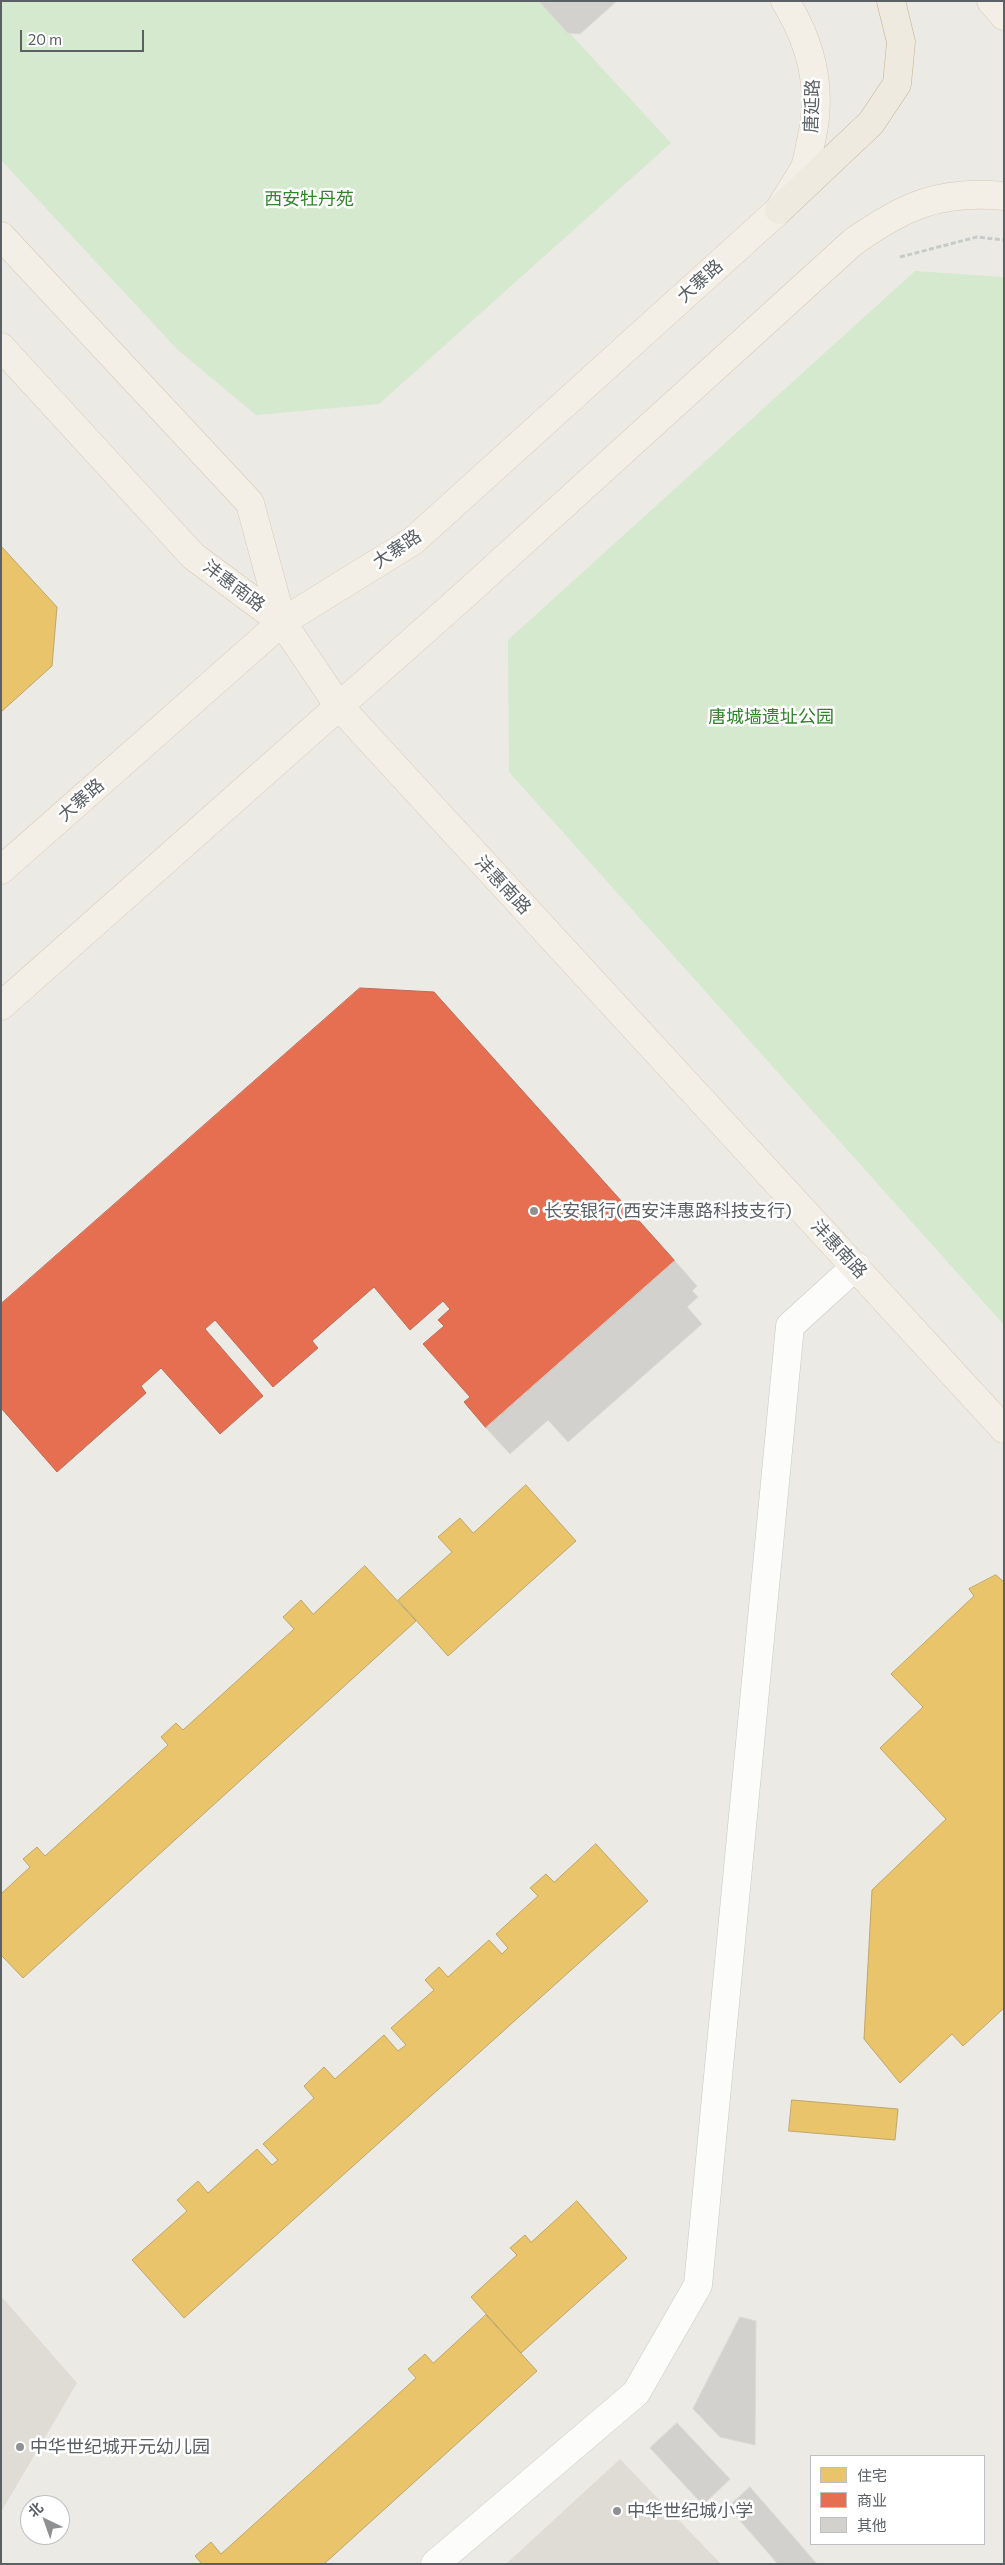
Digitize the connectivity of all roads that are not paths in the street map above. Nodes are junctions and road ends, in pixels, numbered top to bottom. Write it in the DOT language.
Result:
graph roads {
  1 [pos="785,1"];
  2 [pos="891,1"];
  3 [pos="991,1"];
  4 [pos="1004,16"];
  5 [pos="1004,196"];
  6 [pos="779,210"];
  7 [pos="1,236"];
  8 [pos="1,347"];
  9 [pos="282,622"];
  10 [pos="338,705"];
  11 [pos="1,870"];
  12 [pos="1,1006"];
  13 [pos="856,1266"];
  14 [pos="1004,1429"];
  15 [pos="435,2564"];
  1 -- 6 [label="main road, 唐延路"];
  2 -- 6 [label="highway"];
  3 -- 4 [label="main road"];
  5 -- 10 [label="main road"];
  6 -- 9 [label="main road, 大寨路"];
  7 -- 9 [label="main road"];
  8 -- 9 [label="main road, 沣惠南路"];
  9 -- 10 [label="main road, 沣惠南路"];
  9 -- 11 [label="main road, 大寨路"];
  10 -- 12 [label="main road"];
  10 -- 13 [label="main road, 沣惠南路"];
  13 -- 14 [label="main road, 沣惠南路"];
  13 -- 15 [label="street"];
}
